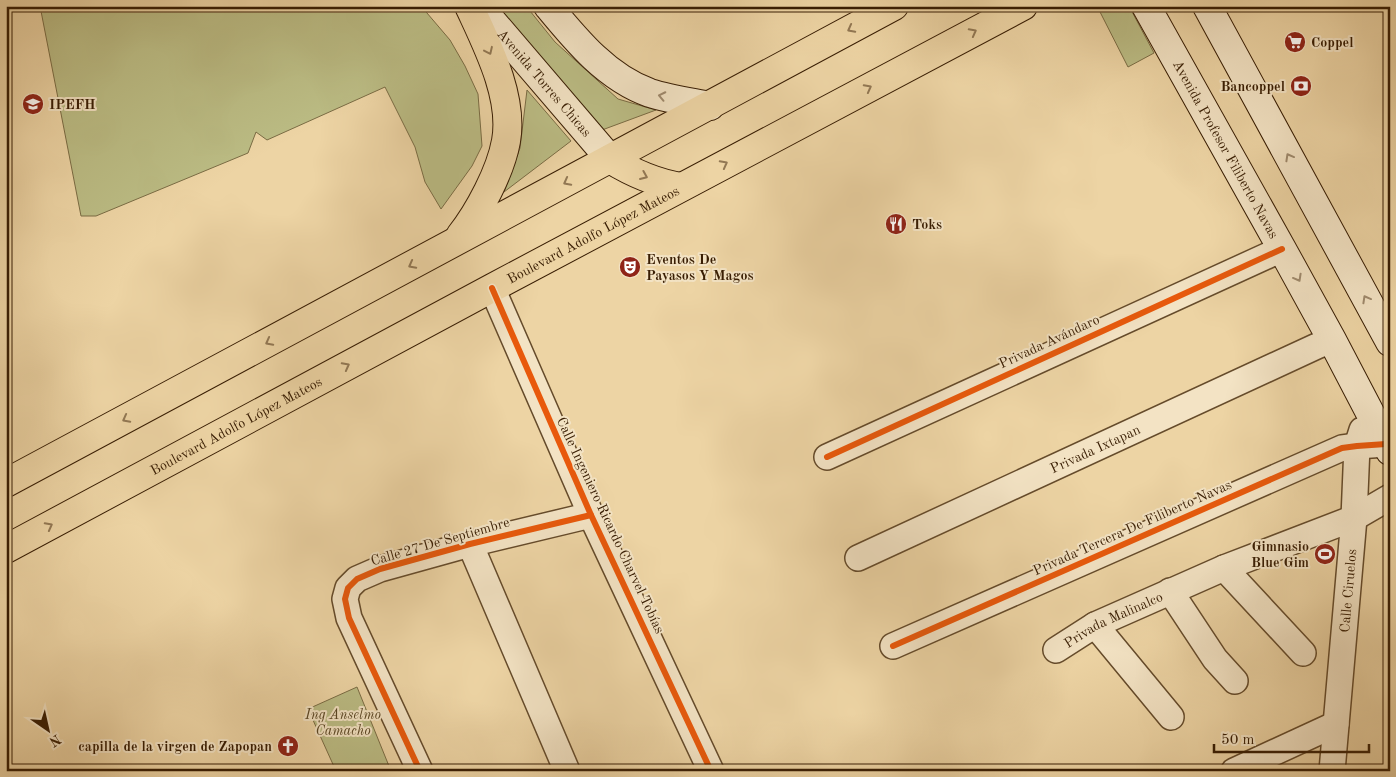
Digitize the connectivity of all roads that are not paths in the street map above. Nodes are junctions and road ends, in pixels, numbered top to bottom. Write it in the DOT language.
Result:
graph roads {
  1 [pos="469,6"];
  2 [pos="479,6"];
  3 [pos="548,6"];
  4 [pos="894,6"];
  5 [pos="1023,6"];
  6 [pos="1146,6"];
  7 [pos="1207,6"];
  8 [pos="710,106"];
  9 [pos="610,159"];
  10 [pos="681,187"];
  11 [pos="455,242"];
  12 [pos="1282,249"];
  13 [pos="492,288"];
  14 [pos="1332,340"];
  15 [pos="1390,342"];
  16 [pos="1369,412"];
  17 [pos="1357,446"];
  18 [pos="1388,447"];
  19 [pos="827,457"];
  20 [pos="6,483"];
  21 [pos="1388,501"];
  22 [pos="591,515"];
  23 [pos="1354,518"];
  24 [pos="470,544"];
  25 [pos="6,549"];
  26 [pos="858,558"];
  27 [pos="1224,568"];
  28 [pos="1170,592"];
  29 [pos="1095,625"];
  30 [pos="893,646"];
  31 [pos="1056,650"];
  32 [pos="1303,653"];
  33 [pos="1234,681"];
  34 [pos="1171,717"];
  35 [pos="1336,724"];
  36 [pos="420,771"];
  37 [pos="567,771"];
  38 [pos="711,771"];
  39 [pos="1234,771"];
  40 [pos="1332,771"];
  1 -- 11 [label="main road, one-way"];
  2 -- 9 [label="main road, Avenida Torres Chicas"];
  8 -- 3 [label="main road, one-way"];
  4 -- 8 [label="main road, one-way"];
  10 -- 5 [label="main road, Boulevard Adolfo López Mateos, one-way"];
  6 -- 12 [label="main road, Avenida Profesor Filiberto Navas"];
  15 -- 7 [label="main road, one-way"];
  8 -- 9 [label="main road"];
  9 -- 10 [label="main road, one-way"];
  9 -- 11 [label="main road, one-way"];
  10 -- 13 [label="main road, Boulevard Adolfo López Mateos"];
  11 -- 20 [label="main road, one-way"];
  12 -- 14 [label="main road, Avenida Profesor Filiberto Navas, one-way"];
  12 -- 19 [label="street, Privada Avándaro"];
  13 -- 22 [label="street, Calle Ingeniero Ricardo Charvel Tobías"];
  25 -- 13 [label="main road, Boulevard Adolfo López Mateos, one-way"];
  14 -- 16 [label="main road, Avenida Profesor Filiberto Navas"];
  14 -- 26 [label="street, Privada Ixtapan"];
  16 -- 17 [label="street, Calle Ciruelos"];
  16 -- 18 [label="main road, Avenida Profesor Filiberto Navas"];
  17 -- 18 [label="street, Privada Tercera De Filiberto Navas"];
  17 -- 23 [label="street, Calle Ciruelos"];
  17 -- 30 [label="street, Privada Tercera De Filiberto Navas"];
  21 -- 23 [label="street, Privada Malinalco"];
  22 -- 24 [label="street, Calle 27 De Septiembre"];
  22 -- 38 [label="street, Calle Ingeniero Ricardo Charvel Tobías"];
  23 -- 27 [label="street, Privada Malinalco"];
  23 -- 35 [label="street, Calle Ciruelos"];
  24 -- 36 [label="street, Calle 27 De Septiembre"];
  24 -- 37 [label="street"];
  27 -- 28 [label="street, Privada Malinalco"];
  27 -- 32 [label="street"];
  28 -- 29 [label="street, Privada Malinalco"];
  28 -- 33 [label="street, Privada Malinalco"];
  29 -- 31 [label="street, Privada Malinalco"];
  29 -- 34 [label="street"];
  35 -- 39 [label="street"];
  35 -- 40 [label="street, Calle Ciruelos"];
}
